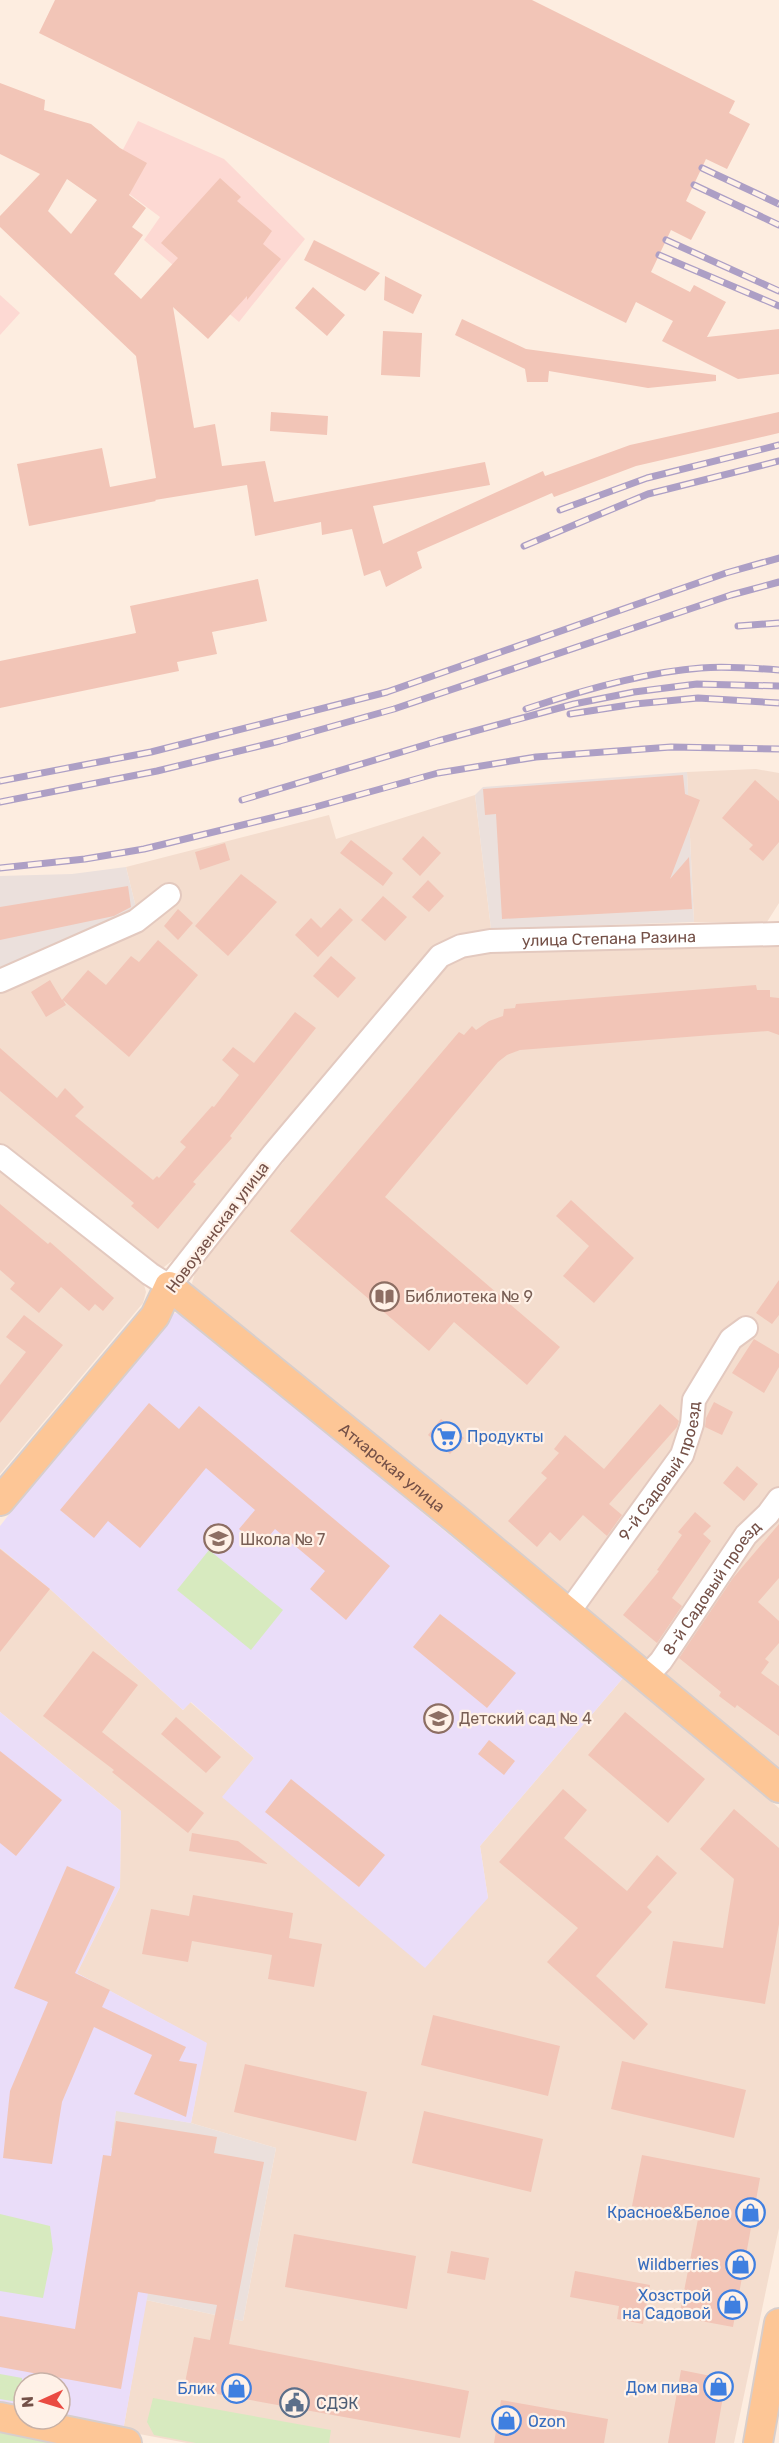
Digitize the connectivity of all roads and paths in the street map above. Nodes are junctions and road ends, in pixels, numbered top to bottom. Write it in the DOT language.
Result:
graph roads {
  1 [pos="170,895"];
  2 [pos="779,934"];
  3 [pos="440,956"];
  4 [pos="0,981"];
  5 [pos="0,1156"];
  6 [pos="169,1286"];
  7 [pos="746,1328"];
  8 [pos="779,1500"];
  9 [pos="0,1501"];
  10 [pos="568,1613"];
  11 [pos="646,1677"];
  12 [pos="779,1788"];
  13 [pos="779,2323"];
  14 [pos="0,2417"];
  15 [pos="127,2443"];
  16 [pos="758,2443"];
  1 -- 4 [label="street"];
  2 -- 3 [label="street, улица Степана Разина"];
  3 -- 6 [label="street, Новоузенская улица"];
  5 -- 6 [label="street, Аткарская улица"];
  6 -- 9 [label="main road, Новоузенская улица"];
  6 -- 10 [label="main road, Аткарская улица"];
  7 -- 10 [label="street, 9-й Садовый проезд"];
  8 -- 11 [label="street, 8-й Садовый проезд"];
  10 -- 11 [label="main road, Аткарская улица"];
  11 -- 12 [label="main road, Аткарская улица"];
  13 -- 16 [label="main road"];
  14 -- 15 [label="main road"];
}
